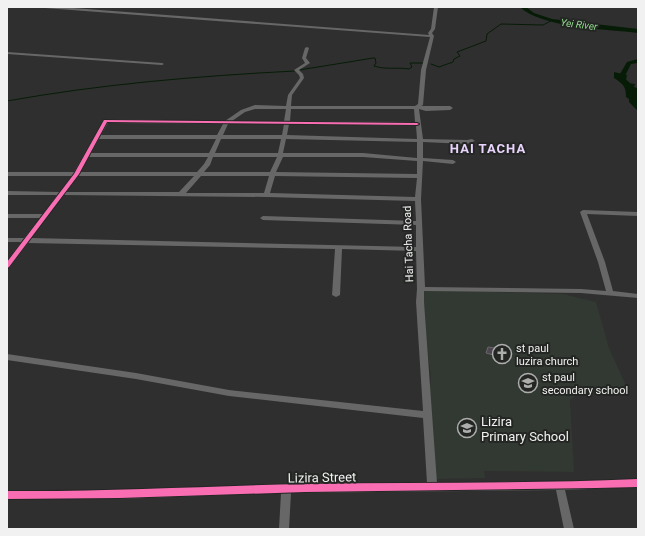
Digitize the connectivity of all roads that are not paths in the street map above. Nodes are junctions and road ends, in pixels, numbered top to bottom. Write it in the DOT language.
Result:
graph roads {
  1 [pos="45,7"];
  2 [pos="436,7"];
  3 [pos="432,36"];
  4 [pos="307,48"];
  5 [pos="7,53"];
  6 [pos="162,64"];
  7 [pos="288,107"];
  8 [pos="450,108"];
  9 [pos="416,110"];
  10 [pos="226,122"];
  11 [pos="287,122"];
  12 [pos="417,124"];
  13 [pos="98,137"];
  14 [pos="218,137"];
  15 [pos="284,137"];
  16 [pos="419,140"];
  17 [pos="472,141"];
  18 [pos="87,155"];
  19 [pos="211,156"];
  20 [pos="280,156"];
  21 [pos="420,160"];
  22 [pos="453,162"];
  23 [pos="7,174"];
  24 [pos="76,174"];
  25 [pos="201,174"];
  26 [pos="272,174"];
  27 [pos="420,176"];
  28 [pos="7,193"];
  29 [pos="62,193"];
  30 [pos="181,194"];
  31 [pos="268,194"];
  32 [pos="418,199"];
  33 [pos="638,214"];
  34 [pos="7,216"];
  35 [pos="44,216"];
  36 [pos="262,218"];
  37 [pos="419,223"];
  38 [pos="7,240"];
  39 [pos="26,240"];
  40 [pos="339,247"];
  41 [pos="420,249"];
  42 [pos="7,266"];
  43 [pos="421,289"];
  44 [pos="610,293"];
  45 [pos="336,295"];
  46 [pos="638,296"];
  47 [pos="7,357"];
  48 [pos="427,414"];
  49 [pos="638,483"];
  50 [pos="432,486"];
  51 [pos="560,486"];
  52 [pos="286,489"];
  53 [pos="7,495"];
  54 [pos="284,529"];
  55 [pos="569,529"];
  1 -- 3 [label="street"];
  2 -- 3 [label="street, Hai Tacha Road"];
  3 -- 9 [label="street, Hai Tacha Road"];
  4 -- 7 [label="street"];
  5 -- 6 [label="street"];
  7 -- 9 [label="street"];
  7 -- 10 [label="street"];
  7 -- 11 [label="street"];
  8 -- 9 [label="street"];
  9 -- 12 [label="street, Hai Tacha Road"];
  10 -- 11 [label="street"];
  10 -- 13 [label="street"];
  10 -- 14 [label="street"];
  11 -- 12 [label="street"];
  11 -- 15 [label="street"];
  12 -- 16 [label="street, Hai Tacha Road"];
  13 -- 14 [label="street"];
  13 -- 18 [label="street"];
  14 -- 15 [label="street"];
  14 -- 19 [label="street"];
  15 -- 16 [label="street"];
  15 -- 20 [label="street"];
  16 -- 17 [label="street"];
  16 -- 21 [label="street, Hai Tacha Road"];
  18 -- 19 [label="street"];
  18 -- 24 [label="street"];
  19 -- 20 [label="street"];
  19 -- 25 [label="street"];
  20 -- 21 [label="street"];
  20 -- 26 [label="street"];
  21 -- 22 [label="street"];
  21 -- 27 [label="street, Hai Tacha Road"];
  23 -- 24 [label="street"];
  24 -- 25 [label="street"];
  24 -- 29 [label="street"];
  25 -- 26 [label="street"];
  25 -- 30 [label="street"];
  26 -- 27 [label="street"];
  26 -- 31 [label="street"];
  27 -- 32 [label="street, Hai Tacha Road"];
  28 -- 29 [label="street"];
  29 -- 30 [label="street"];
  29 -- 35 [label="street"];
  30 -- 31 [label="street"];
  31 -- 32 [label="street"];
  32 -- 37 [label="street, Hai Tacha Road"];
  33 -- 44 [label="street"];
  34 -- 35 [label="street"];
  35 -- 39 [label="street"];
  36 -- 37 [label="street"];
  37 -- 41 [label="street, Hai Tacha Road"];
  38 -- 39 [label="street"];
  39 -- 40 [label="street"];
  39 -- 42 [label="street"];
  40 -- 41 [label="street"];
  40 -- 45 [label="street"];
  41 -- 43 [label="street, Hai Tacha Road"];
  43 -- 44 [label="street"];
  43 -- 48 [label="street, Hai Tacha Road"];
  44 -- 46 [label="street"];
  47 -- 48 [label="street"];
  48 -- 50 [label="street, Hai Tacha Road"];
  49 -- 51 [label="street, Lizira Street"];
  50 -- 51 [label="street, Lizira Street"];
  50 -- 52 [label="street, Lizira Street"];
  51 -- 55 [label="street"];
  52 -- 53 [label="street, Lizira Street"];
  52 -- 54 [label="street"];
}
